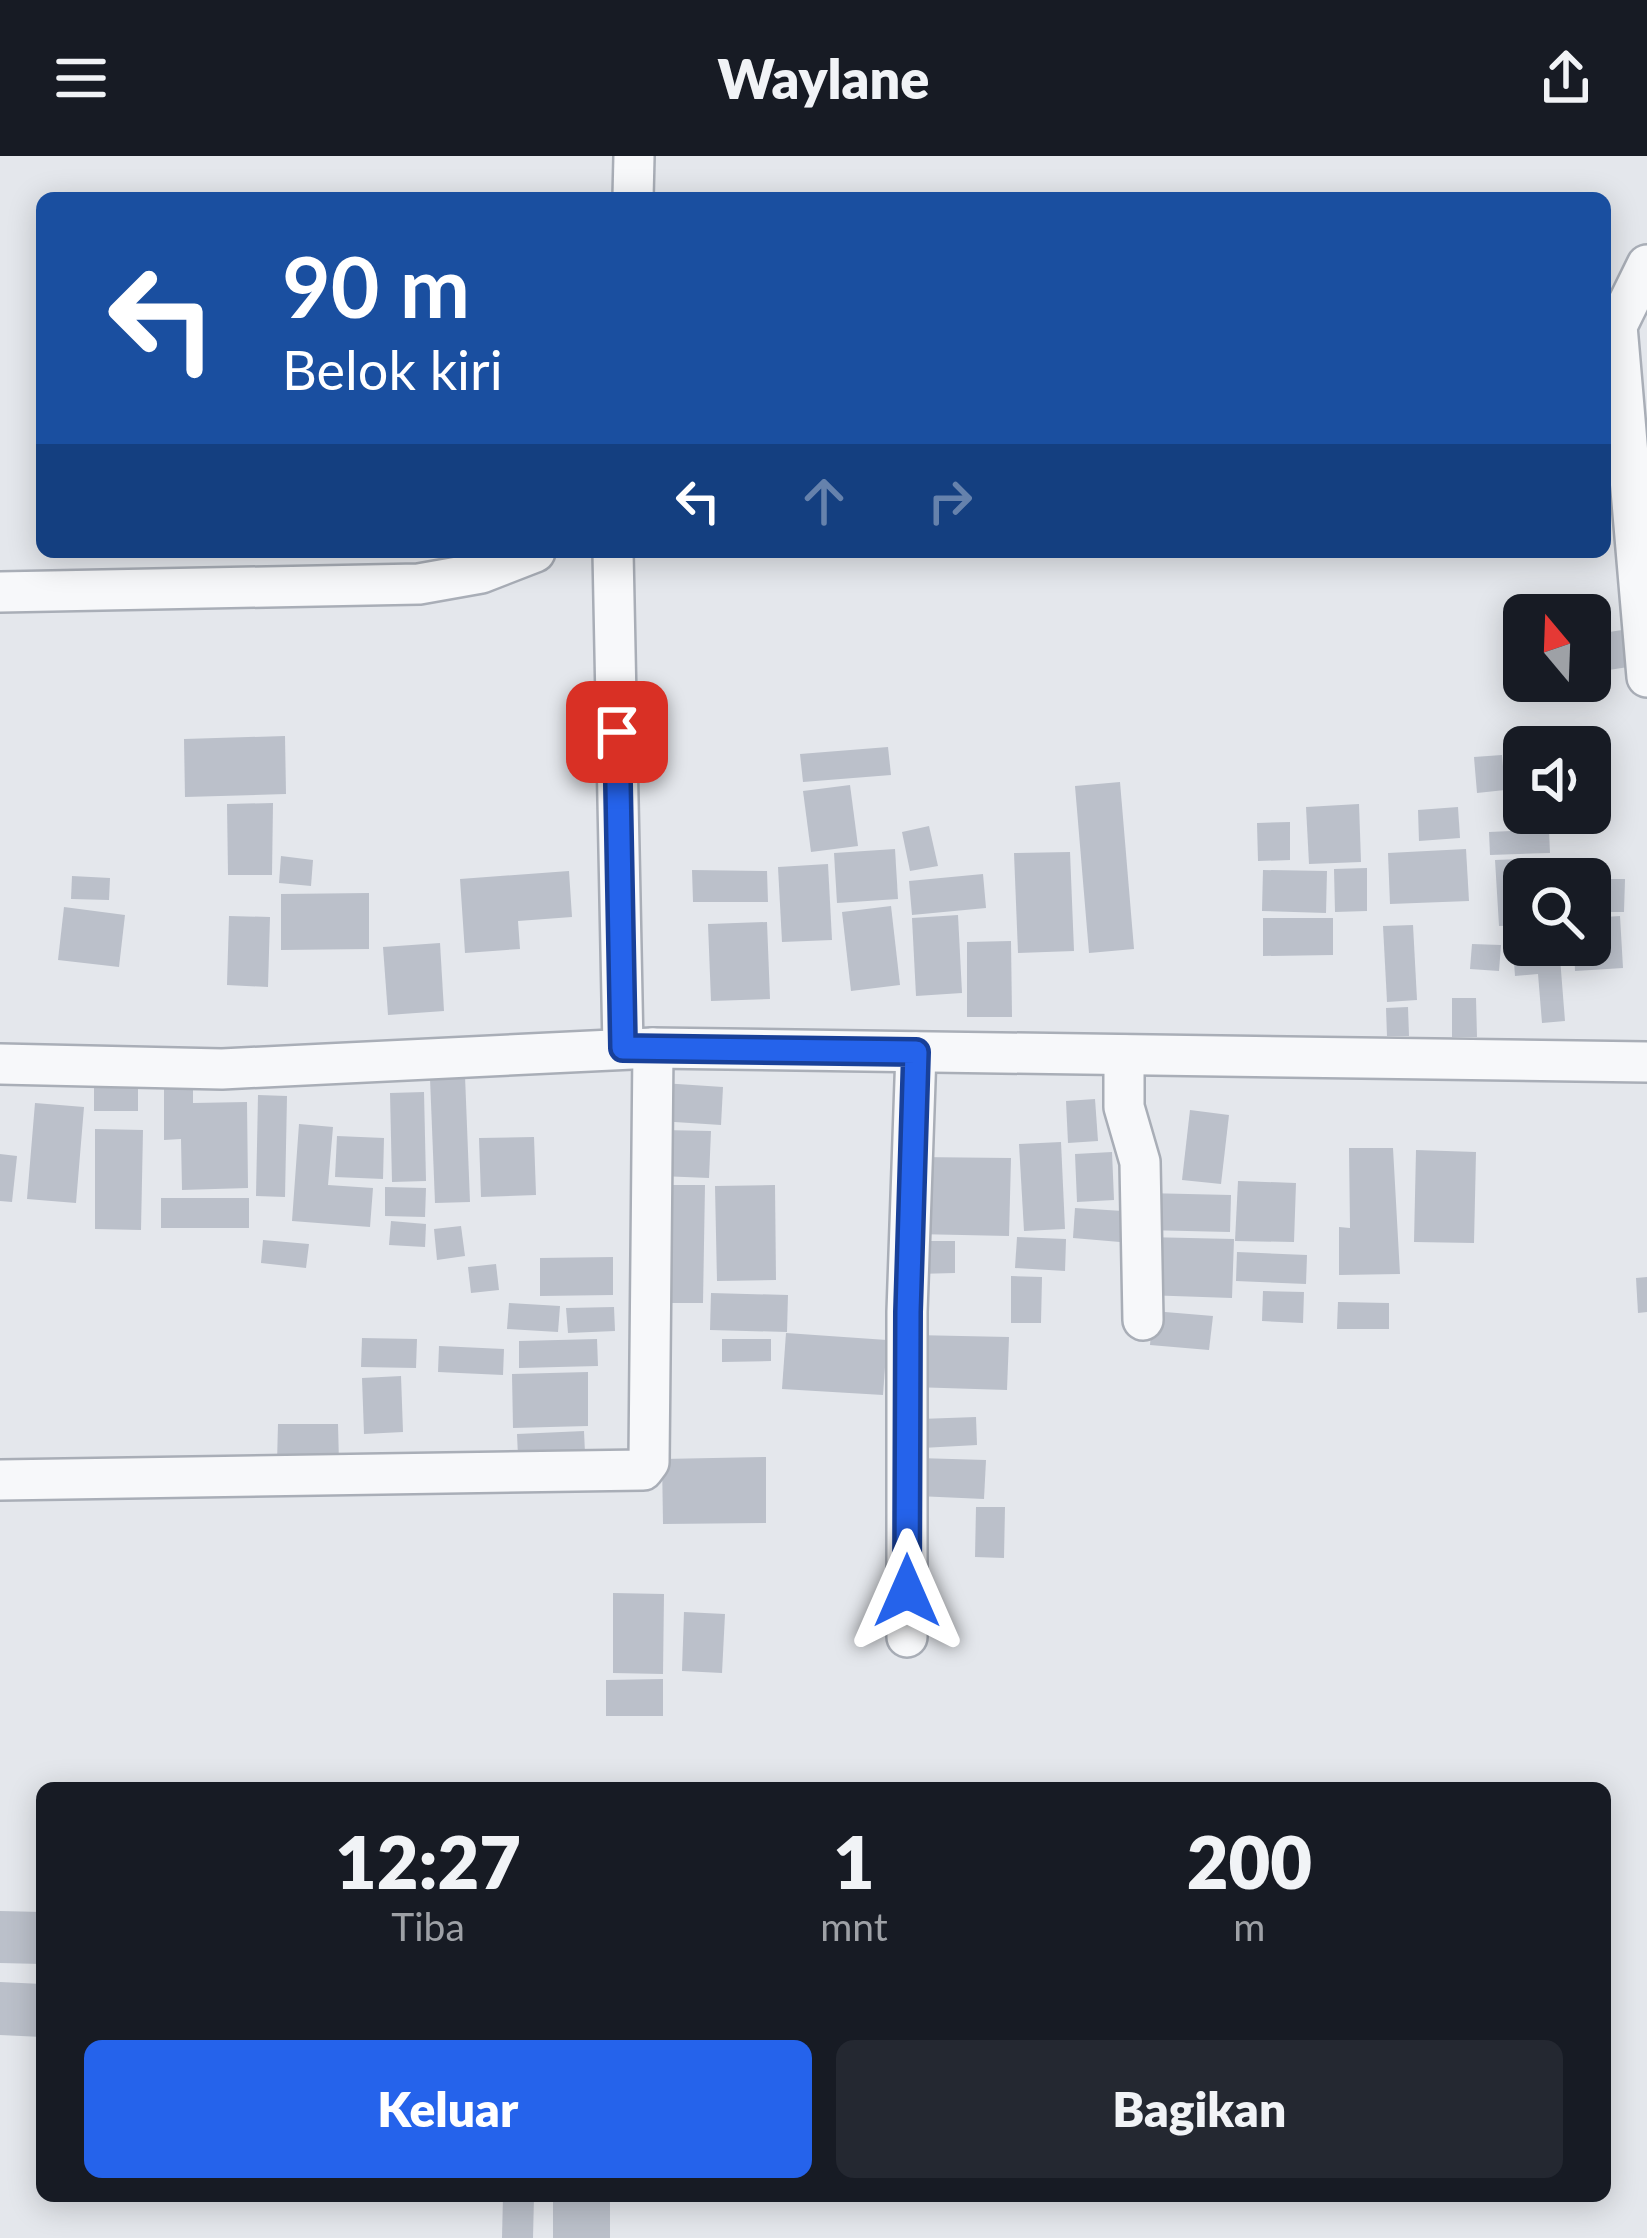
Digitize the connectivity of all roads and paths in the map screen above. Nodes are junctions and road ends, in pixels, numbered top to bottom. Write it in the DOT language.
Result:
graph roads {
  1 [pos="634,156"];
  2 [pos="633,192"];
  3 [pos="1647,265"];
  4 [pos="520,558"];
  5 [pos="613,558"];
  6 [pos="0,592"];
  7 [pos="1647,676"];
  8 [pos="638,1048"];
  9 [pos="916,1052"];
  10 [pos="1124,1055"];
  11 [pos="1647,1062"];
  12 [pos="0,1064"];
  13 [pos="1142,1320"];
  14 [pos="0,1480"];
  15 [pos="907,1637"];
  1 -- 2 [label="street"];
  3 -- 7 [label="street"];
  4 -- 6 [label="street"];
  5 -- 8 [label="street"];
  8 -- 9 [label="street"];
  8 -- 12 [label="street"];
  8 -- 14 [label="street"];
  9 -- 10 [label="street"];
  9 -- 15 [label="street"];
  10 -- 11 [label="street"];
  10 -- 13 [label="street"];
}
